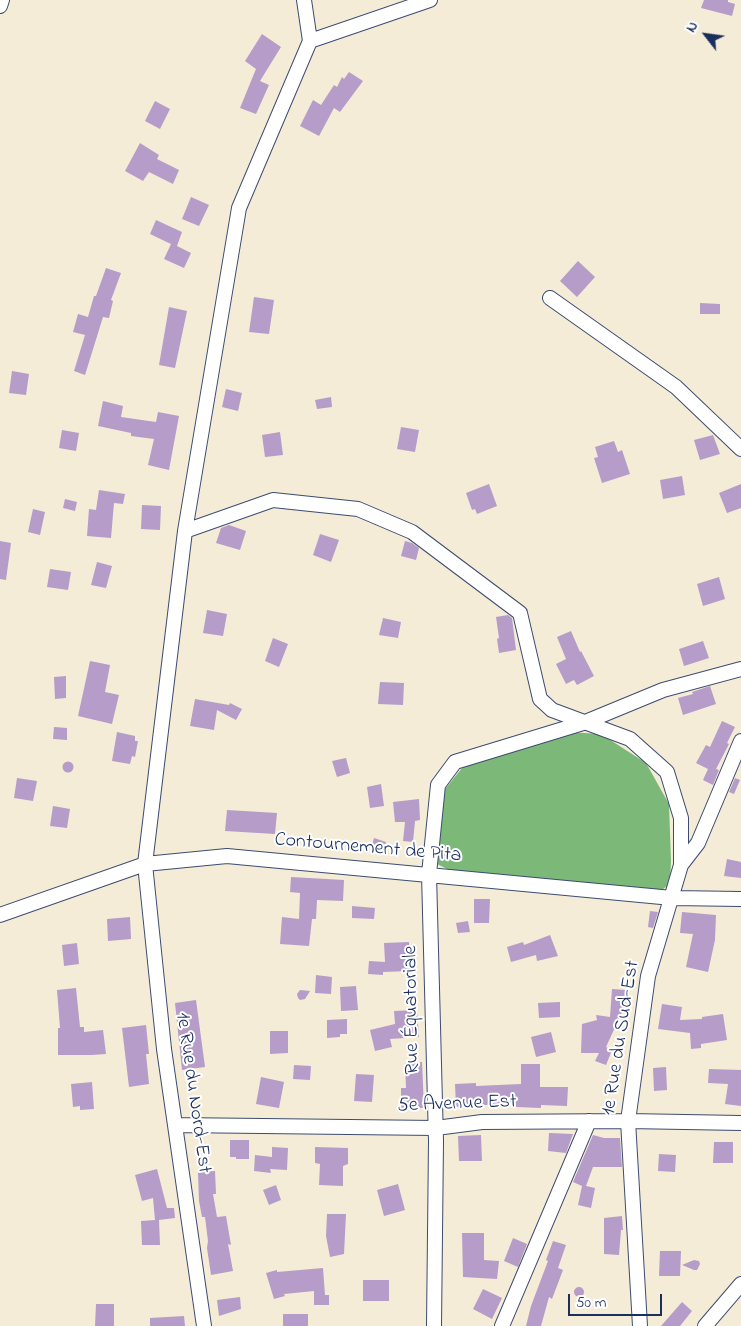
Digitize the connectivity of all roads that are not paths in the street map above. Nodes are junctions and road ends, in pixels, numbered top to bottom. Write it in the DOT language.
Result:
graph roads {
  1 [pos="2,0"];
  2 [pos="304,0"];
  3 [pos="430,0"];
  4 [pos="0,6"];
  5 [pos="310,41"];
  6 [pos="550,298"];
  7 [pos="741,449"];
  8 [pos="185,531"];
  9 [pos="741,669"];
  10 [pos="582,723"];
  11 [pos="741,740"];
  12 [pos="145,864"];
  13 [pos="681,865"];
  14 [pos="429,874"];
  15 [pos="672,898"];
  16 [pos="741,899"];
  17 [pos="0,915"];
  18 [pos="589,1121"];
  19 [pos="628,1121"];
  20 [pos="741,1123"];
  21 [pos="175,1125"];
  22 [pos="436,1128"];
  23 [pos="741,1284"];
  24 [pos="204,1326"];
  25 [pos="434,1326"];
  26 [pos="502,1326"];
  27 [pos="640,1326"];
  28 [pos="705,1326"];
  1 -- 4 [label="street"];
  2 -- 5 [label="street"];
  3 -- 5 [label="street"];
  5 -- 8 [label="street, 1e Rue du Nord-Est"];
  6 -- 7 [label="street"];
  8 -- 10 [label="street, 1e Rue du Sud-Est"];
  8 -- 12 [label="street, 1e Rue du Nord-Est"];
  9 -- 10 [label="street, Rue Équatoriale"];
  10 -- 13 [label="street, 1e Rue du Sud-Est"];
  10 -- 14 [label="street, Rue Équatoriale"];
  11 -- 13 [label="street"];
  12 -- 14 [label="street, Contournement de Pita"];
  12 -- 17 [label="street, Contournement de Pita"];
  12 -- 21 [label="street, 1e Rue du Nord-Est"];
  13 -- 15 [label="street, 1e Rue du Sud-Est"];
  14 -- 15 [label="street, Contournement de Pita"];
  14 -- 22 [label="street, Rue Équatoriale"];
  15 -- 16 [label="street, Contournement de Pita"];
  15 -- 19 [label="street, 1e Rue du Sud-Est"];
  18 -- 19 [label="street, 5e Avenue Est"];
  18 -- 22 [label="street, 5e Avenue Est"];
  18 -- 26 [label="street"];
  19 -- 20 [label="street, 5e Avenue Est"];
  19 -- 27 [label="street, 1e Rue du Sud-Est"];
  21 -- 22 [label="street, 5e Avenue Est"];
  21 -- 24 [label="street, 1e Rue du Nord-Est"];
  22 -- 25 [label="street, Rue Équatoriale"];
  23 -- 28 [label="street"];
}
